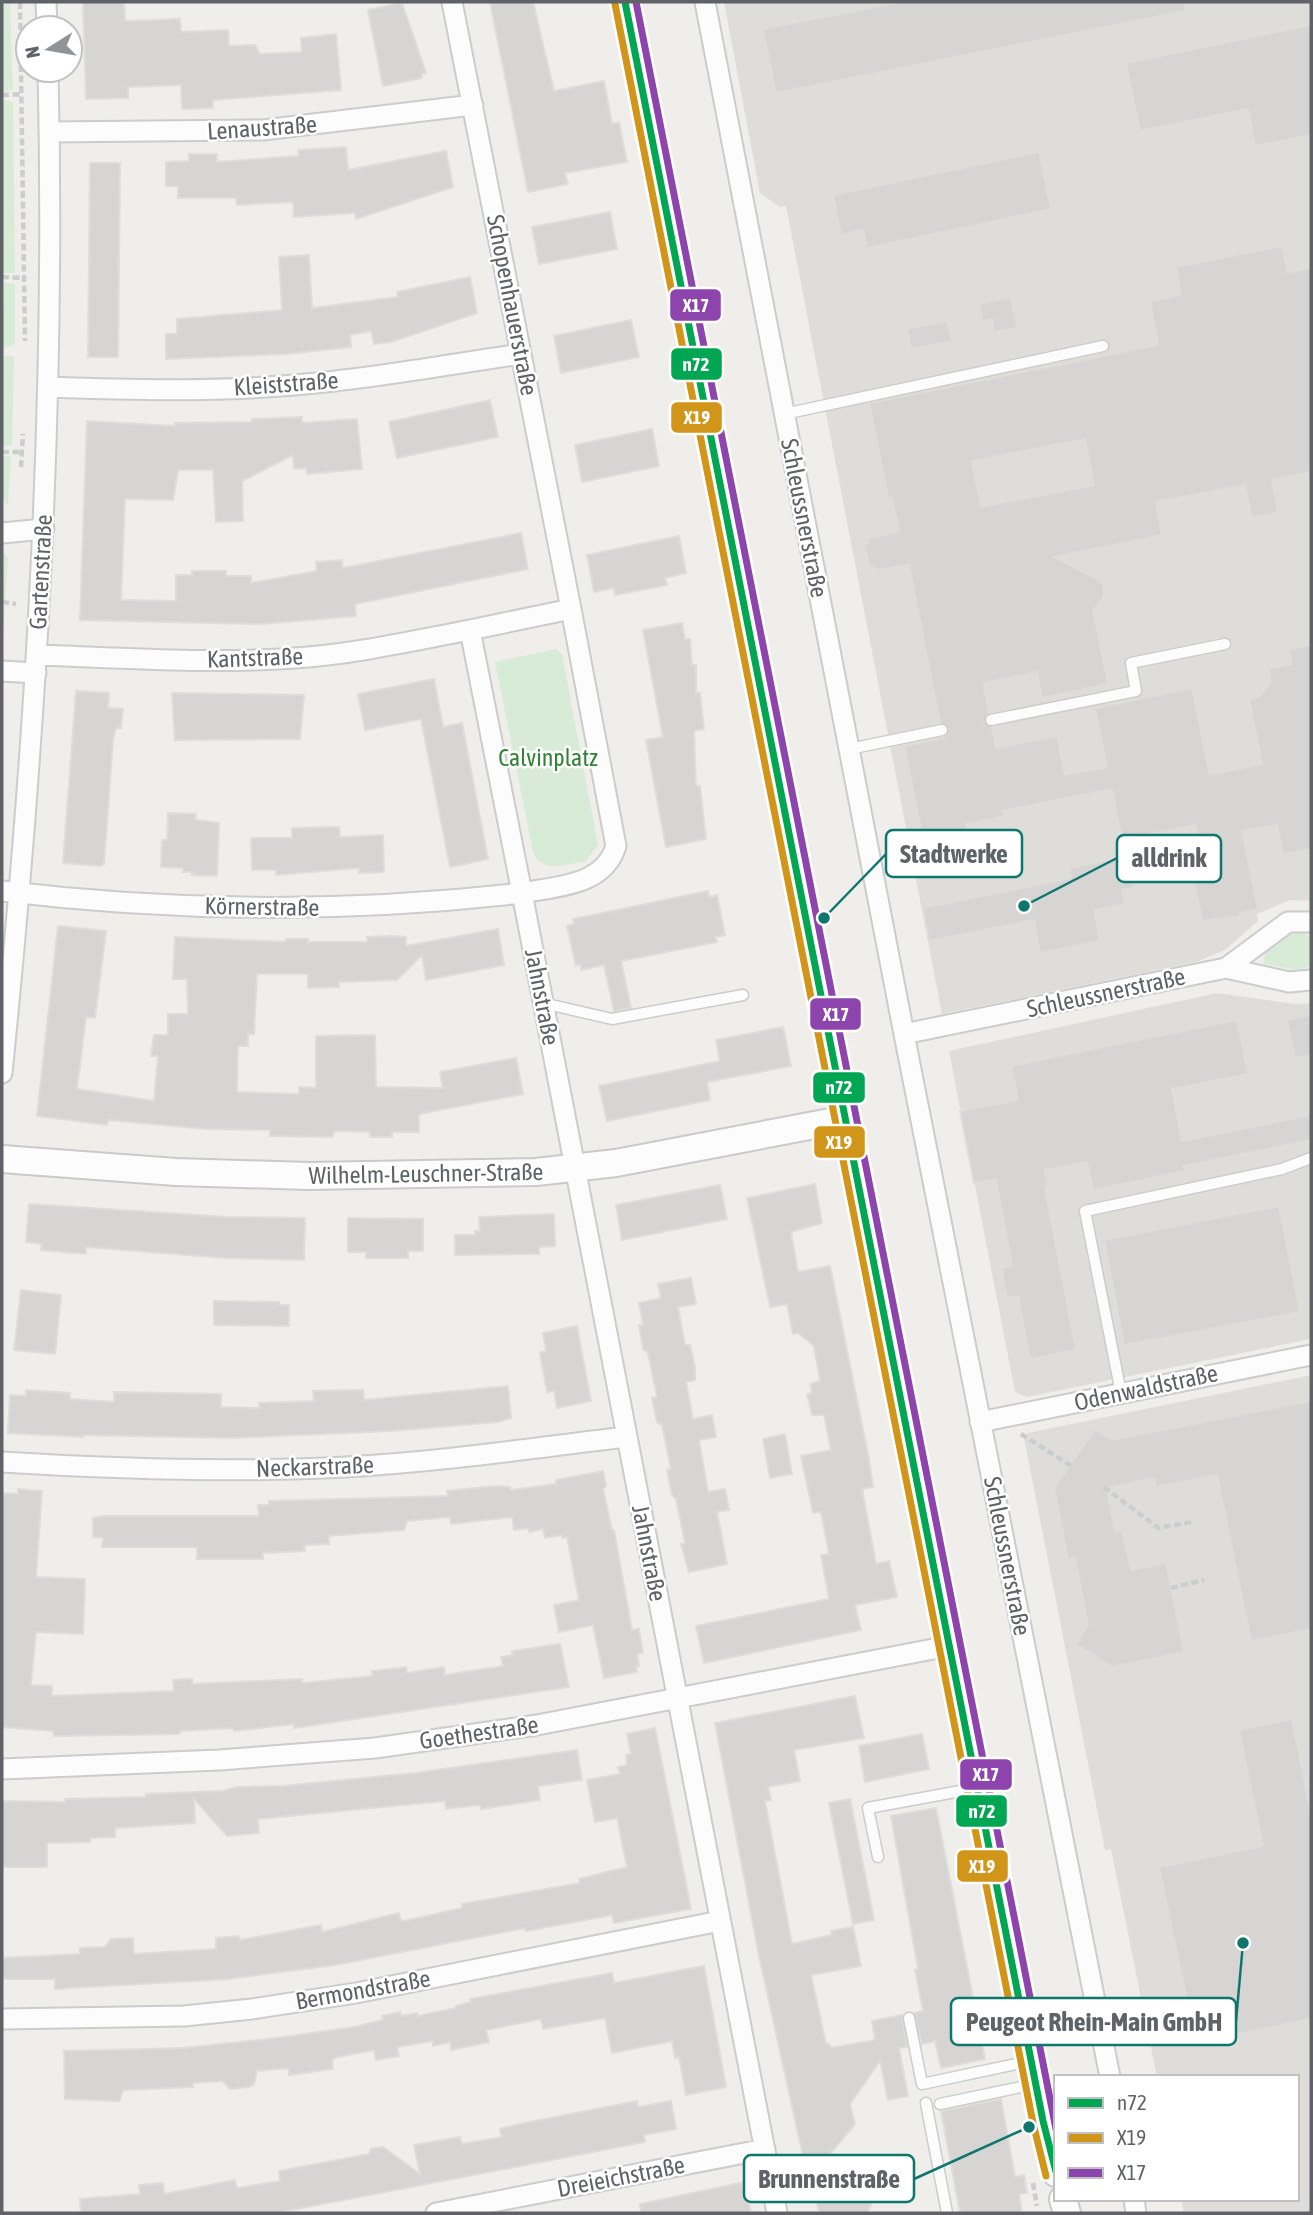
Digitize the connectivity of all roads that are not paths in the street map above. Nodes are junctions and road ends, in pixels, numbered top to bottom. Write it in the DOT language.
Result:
graph roads {
  1 [pos="452,2"];
  2 [pos="625,2"];
  3 [pos="631,2"];
  4 [pos="705,2"];
  5 [pos="634,31"];
  6 [pos="48,84"];
  7 [pos="473,105"];
  8 [pos="49,132"];
  9 [pos="1103,346"];
  10 [pos="521,354"];
  11 [pos="49,387"];
  12 [pos="784,414"];
  13 [pos="44,529"];
  14 [pos="2,533"];
  15 [pos="571,608"];
  16 [pos="470,630"];
  17 [pos="1225,644"];
  18 [pos="37,664"];
  19 [pos="2,671"];
  20 [pos="991,720"];
  21 [pos="942,730"];
  22 [pos="849,749"];
  23 [pos="11,892"];
  24 [pos="522,893"];
  25 [pos="1311,922"];
  26 [pos="1226,968"];
  27 [pos="1311,980"];
  28 [pos="743,995"];
  29 [pos="543,1003"];
  30 [pos="904,1034"];
  31 [pos="2,1073"];
  32 [pos="846,1119"];
  33 [pos="1311,1158"];
  34 [pos="2,1159"];
  35 [pos="575,1169"];
  36 [pos="1311,1355"];
  37 [pos="1121,1393"];
  38 [pos="980,1422"];
  39 [pos="626,1437"];
  40 [pos="2,1462"];
  41 [pos="949,1646"];
  42 [pos="677,1699"];
  43 [pos="2,1769"];
  44 [pos="978,1788"];
  45 [pos="878,1857"];
  46 [pos="720,1921"];
  47 [pos="909,2018"];
  48 [pos="2,2020"];
  49 [pos="1033,2073"];
  50 [pos="1110,2075"];
  51 [pos="926,2103"];
  52 [pos="940,2104"];
  53 [pos="765,2149"];
  54 [pos="1054,2164"];
  55 [pos="436,2213"];
  56 [pos="777,2213"];
  57 [pos="947,2213"];
  1 -- 7 [label="street, Schopenhauerstraße"];
  2 -- 5 [label="main road"];
  3 -- 5 [label="main road"];
  4 -- 12 [label="street, Schleussnerstraße"];
  5 -- 32 [label="main road"];
  6 -- 8 [label="street, Gartenstraße"];
  7 -- 8 [label="street, Lenaustraße"];
  7 -- 10 [label="street, Schopenhauerstraße"];
  8 -- 11 [label="street, Gartenstraße"];
  9 -- 12 [label="lane"];
  10 -- 11 [label="street, Kleiststraße"];
  10 -- 15 [label="street, Schopenhauerstraße"];
  11 -- 13 [label="street, Gartenstraße"];
  12 -- 22 [label="street, Schleussnerstraße"];
  13 -- 14 [label="street"];
  13 -- 18 [label="street, Gartenstraße"];
  15 -- 16 [label="street"];
  15 -- 24 [label="street"];
  16 -- 18 [label="street, Kantstraße"];
  16 -- 24 [label="street"];
  17 -- 20 [label="lane"];
  18 -- 19 [label="street, Kantstraße"];
  18 -- 23 [label="street, Gartenstraße"];
  21 -- 22 [label="lane"];
  22 -- 30 [label="street, Schleussnerstraße"];
  23 -- 24 [label="street, Körnerstraße"];
  23 -- 31 [label="street, Gartenstraße"];
  24 -- 29 [label="street, Jahnstraße"];
  25 -- 26 [label="street, Schleussnerstraße"];
  26 -- 27 [label="street, Schleussnerstraße"];
  26 -- 30 [label="street, Schleussnerstraße"];
  28 -- 29 [label="lane"];
  29 -- 35 [label="street, Jahnstraße"];
  30 -- 38 [label="street, Schleussnerstraße"];
  32 -- 35 [label="main road, Wilhelm-Leuschner-Straße"];
  32 -- 41 [label="main road"];
  33 -- 37 [label="lane"];
  34 -- 35 [label="main road, Wilhelm-Leuschner-Straße"];
  35 -- 39 [label="street, Jahnstraße"];
  36 -- 37 [label="street, Odenwaldstraße"];
  37 -- 38 [label="street, Odenwaldstraße"];
  38 -- 50 [label="street, Schleussnerstraße"];
  39 -- 40 [label="street, Neckarstraße"];
  39 -- 42 [label="street, Jahnstraße"];
  41 -- 42 [label="street, Goethestraße"];
  41 -- 44 [label="main road"];
  42 -- 43 [label="street, Goethestraße"];
  42 -- 46 [label="street, Jahnstraße"];
  44 -- 45 [label="lane"];
  44 -- 49 [label="main road"];
  46 -- 48 [label="street, Bermondstraße"];
  46 -- 53 [label="street, Jahnstraße"];
  47 -- 49 [label="lane"];
  49 -- 52 [label="lane"];
  49 -- 54 [label="main road"];
  51 -- 57 [label="lane"];
  53 -- 55 [label="street, Dreieichstraße"];
  53 -- 56 [label="street, Jahnstraße"];
}
